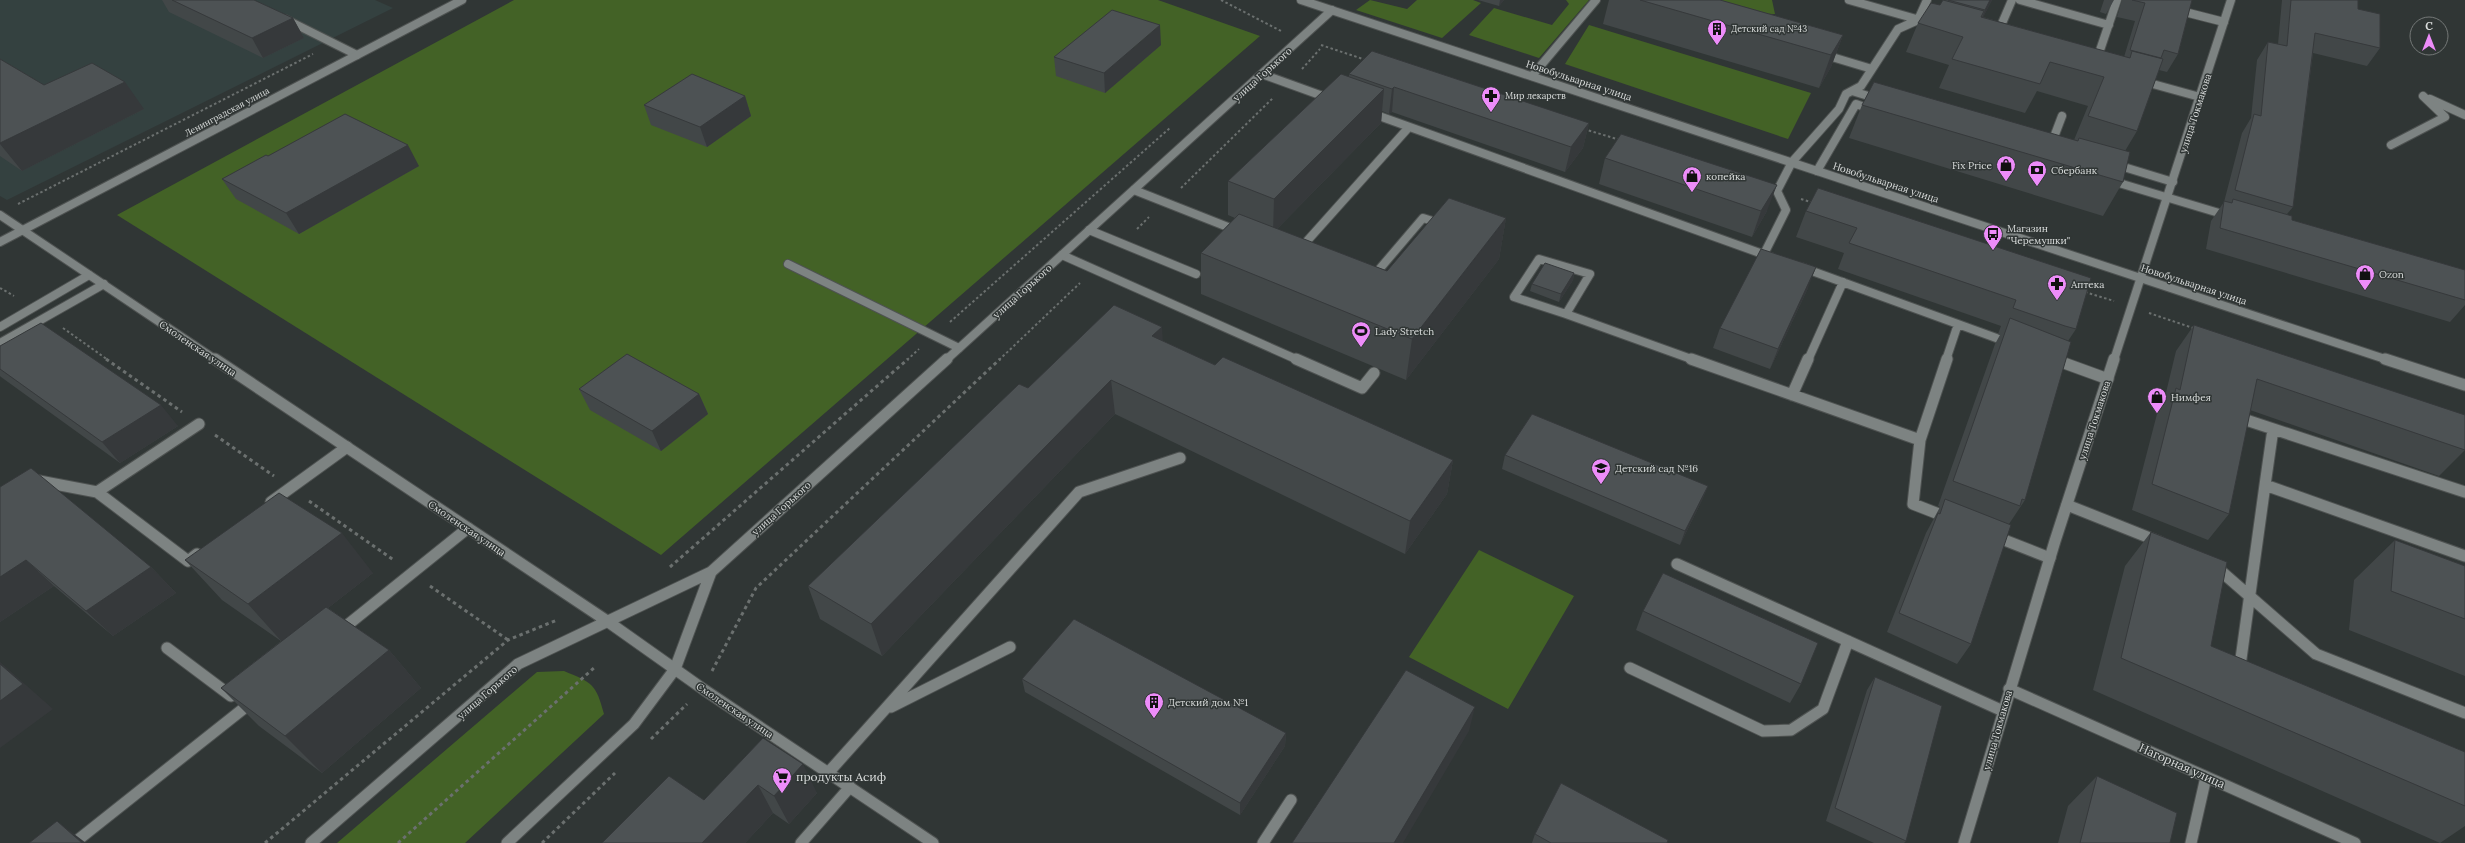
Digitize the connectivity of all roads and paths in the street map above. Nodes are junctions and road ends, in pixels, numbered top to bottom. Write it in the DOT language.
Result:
graph roads {
  1 [pos="462,0"];
  2 [pos="1221,0"];
  3 [pos="1301,0"];
  4 [pos="1596,0"];
  5 [pos="1849,0"];
  6 [pos="1927,0"];
  7 [pos="2012,0"];
  8 [pos="2020,0"];
  9 [pos="2117,0"];
  10 [pos="2231,0"];
  11 [pos="2167,7"];
  12 [pos="1332,10"];
  13 [pos="278,16"];
  14 [pos="1918,20"];
  15 [pos="2224,22"];
  16 [pos="2109,25"];
  17 [pos="1941,26"];
  18 [pos="1281,31"];
  19 [pos="1275,36"];
  20 [pos="1301,40"];
  21 [pos="1994,40"];
  22 [pos="333,44"];
  23 [pos="1323,46"];
  24 [pos="1811,51"];
  25 [pos="357,55"];
  26 [pos="1369,60"];
  27 [pos="2094,68"];
  28 [pos="1872,69"];
  29 [pos="1262,74"];
  30 [pos="1532,76"];
  31 [pos="2132,78"];
  32 [pos="1288,84"];
  33 [pos="1852,91"];
  34 [pos="2200,96"];
  35 [pos="1341,103"];
  36 [pos="1890,103"];
  37 [pos="1356,108"];
  38 [pos="1878,111"];
  39 [pos="2465,115"];
  40 [pos="2062,116"];
  41 [pos="1173,125"];
  42 [pos="1409,127"];
  43 [pos="1580,128"];
  44 [pos="1626,142"];
  45 [pos="2051,145"];
  46 [pos="2391,145"];
  47 [pos="2104,161"];
  48 [pos="1792,162"];
  49 [pos="1817,171"];
  50 [pos="2099,177"];
  51 [pos="2173,182"];
  52 [pos="1134,190"];
  53 [pos="1777,191"];
  54 [pos="2168,198"];
  55 [pos="1165,203"];
  56 [pos="1815,203"];
  57 [pos="14,206"];
  58 [pos="0,215"];
  59 [pos="2236,218"];
  60 [pos="1451,227"];
  61 [pos="23,230"];
  62 [pos="1090,230"];
  63 [pos="1245,234"];
  64 [pos="0,242"];
  65 [pos="1122,243"];
  66 [pos="1296,253"];
  67 [pos="1764,254"];
  68 [pos="1062,255"];
  69 [pos="1778,259"];
  70 [pos="788,264"];
  71 [pos="1792,264"];
  72 [pos="1094,270"];
  73 [pos="1196,274"];
  74 [pos="89,275"];
  75 [pos="1362,278"];
  76 [pos="2142,278"];
  77 [pos="1843,282"];
  78 [pos="104,284"];
  79 [pos="0,288"];
  80 [pos="2079,290"];
  81 [pos="2132,307"];
  82 [pos="33,308"];
  83 [pos="1566,314"];
  84 [pos="46,317"];
  85 [pos="1958,324"];
  86 [pos="0,327"];
  87 [pos="2200,330"];
  88 [pos="934,336"];
  89 [pos="0,343"];
  90 [pos="2018,346"];
  91 [pos="959,348"];
  92 [pos="2040,354"];
  93 [pos="1374,373"];
  94 [pos="2108,379"];
  95 [pos="2465,385"];
  96 [pos="1792,395"];
  97 [pos="2243,419"];
  98 [pos="199,424"];
  99 [pos="2273,429"];
  100 [pos="1920,440"];
  101 [pos="347,447"];
  102 [pos="1180,458"];
  103 [pos="2265,485"];
  104 [pos="25,487"];
  105 [pos="291,488"];
  106 [pos="97,492"];
  107 [pos="2465,492"];
  108 [pos="265,506"];
  109 [pos="2067,506"];
  110 [pos="1956,521"];
  111 [pos="468,528"];
  112 [pos="1985,532"];
  113 [pos="207,547"];
  114 [pos="2174,548"];
  115 [pos="2465,556"];
  116 [pos="2050,558"];
  117 [pos="2203,559"];
  118 [pos="1677,564"];
  119 [pos="666,571"];
  120 [pos="711,572"];
  121 [pos="412,574"];
  122 [pos="2249,596"];
  123 [pos="587,608"];
  124 [pos="607,621"];
  125 [pos="332,638"];
  126 [pos="508,640"];
  127 [pos="1848,641"];
  128 [pos="1010,647"];
  129 [pos="166,648"];
  130 [pos="594,667"];
  131 [pos="1630,668"];
  132 [pos="675,669"];
  133 [pos="2255,672"];
  134 [pos="703,689"];
  135 [pos="2009,689"];
  136 [pos="264,692"];
  137 [pos="246,706"];
  138 [pos="886,709"];
  139 [pos="2003,711"];
  140 [pos="2465,713"];
  141 [pos="645,744"];
  142 [pos="616,772"];
  143 [pos="828,773"];
  144 [pos="2206,777"];
  145 [pos="850,787"];
  146 [pos="1291,800"];
  147 [pos="74,843"];
  148 [pos="265,843"];
  149 [pos="311,843"];
  150 [pos="398,843"];
  151 [pos="507,843"];
  152 [pos="542,843"];
  153 [pos="801,843"];
  154 [pos="933,843"];
  155 [pos="1263,843"];
  156 [pos="1964,843"];
  157 [pos="2191,843"];
  158 [pos="2355,843"];
  1 -- 25 [label="street, Ленинградская улица"];
  2 -- 18 [label="path"];
  3 -- 12 [label="street, Новобульварная улица"];
  4 -- 30 [label="street"];
  5 -- 14 [label="street"];
  6 -- 14 [label="street"];
  7 -- 21 [label="street"];
  8 -- 16 [label="street"];
  9 -- 16 [label="street"];
  10 -- 15 [label="street, улица Токмакова"];
  11 -- 15 [label="street"];
  12 -- 20 [label="street, улица Горького"];
  12 -- 30 [label="street, Новобульварная улица"];
  13 -- 22 [label="street"];
  14 -- 17 [label="street"];
  14 -- 28 [label="street"];
  15 -- 34 [label="street, улица Токмакова"];
  16 -- 27 [label="street"];
  18 -- 19 [label="path"];
  18 -- 20 [label="path"];
  20 -- 23 [label="path"];
  20 -- 29 [label="street, улица Горького"];
  22 -- 25 [label="street"];
  22 -- 57 [label="path"];
  23 -- 26 [label="path"];
  23 -- 32 [label="path"];
  24 -- 28 [label="street"];
  25 -- 61 [label="street, Ленинградская улица"];
  28 -- 33 [label="street"];
  29 -- 32 [label="street"];
  29 -- 52 [label="street, улица Горького"];
  30 -- 48 [label="street, Новобульварная улица"];
  31 -- 34 [label="street"];
  32 -- 35 [label="street"];
  32 -- 55 [label="path"];
  33 -- 36 [label="street"];
  33 -- 48 [label="street"];
  34 -- 51 [label="street, улица Токмакова"];
  37 -- 42 [label="street"];
  38 -- 49 [label="street"];
  39 -- 46 [label="street"];
  40 -- 45 [label="street"];
  41 -- 88 [label="path"];
  42 -- 66 [label="street"];
  42 -- 67 [label="street"];
  43 -- 44 [label="path"];
  47 -- 51 [label="street"];
  48 -- 49 [label="street, Новобульварная улица"];
  48 -- 53 [label="street"];
  49 -- 76 [label="street, Новобульварная улица"];
  50 -- 54 [label="street"];
  51 -- 54 [label="street, улица Токмакова"];
  52 -- 55 [label="street"];
  52 -- 62 [label="street, улица Горького"];
  53 -- 56 [label="path"];
  53 -- 67 [label="street"];
  54 -- 59 [label="street"];
  54 -- 76 [label="street, улица Токмакова"];
  55 -- 63 [label="street"];
  55 -- 65 [label="path"];
  58 -- 61 [label="street, Смоленская улица"];
  60 -- 75 [label="street"];
  61 -- 64 [label="street, Ленинградская улица"];
  61 -- 74 [label="street, Смоленская улица"];
  62 -- 65 [label="street"];
  62 -- 68 [label="street, улица Горького"];
  65 -- 73 [label="street"];
  67 -- 69 [label="street"];
  68 -- 72 [label="street"];
  68 -- 91 [label="street, улица Горького"];
  70 -- 88 [label="street"];
  71 -- 77 [label="street"];
  72 -- 93 [label="street"];
  72 -- 134 [label="path"];
  74 -- 78 [label="street, Смоленская улица"];
  74 -- 82 [label="street"];
  76 -- 81 [label="street, улица Токмакова"];
  76 -- 95 [label="street, Новобульварная улица"];
  77 -- 85 [label="street"];
  77 -- 96 [label="street"];
  78 -- 84 [label="street"];
  78 -- 101 [label="street, Смоленская улица"];
  79 -- 82 [label="path"];
  80 -- 81 [label="path"];
  81 -- 87 [label="path"];
  81 -- 94 [label="street, улица Токмакова"];
  82 -- 86 [label="street"];
  83 -- 83 [label="street"];
  83 -- 96 [label="street"];
  84 -- 89 [label="street"];
  84 -- 98 [label="path"];
  85 -- 90 [label="street"];
  85 -- 100 [label="street"];
  88 -- 91 [label="street"];
  88 -- 119 [label="path"];
  91 -- 120 [label="street, улица Горького"];
  92 -- 94 [label="street"];
  94 -- 109 [label="street, улица Токмакова"];
  96 -- 100 [label="street"];
  97 -- 99 [label="street"];
  98 -- 105 [label="path"];
  98 -- 106 [label="street"];
  99 -- 103 [label="street"];
  99 -- 107 [label="street"];
  100 -- 110 [label="street"];
  101 -- 105 [label="street"];
  101 -- 111 [label="street, Смоленская улица"];
  102 -- 138 [label="street"];
  103 -- 115 [label="street"];
  103 -- 122 [label="street"];
  104 -- 106 [label="street"];
  105 -- 108 [label="street"];
  105 -- 121 [label="path"];
  106 -- 113 [label="street"];
  109 -- 114 [label="street"];
  109 -- 116 [label="street, улица Токмакова"];
  111 -- 121 [label="street"];
  111 -- 123 [label="street, Смоленская улица"];
  112 -- 116 [label="street"];
  116 -- 135 [label="street, улица Токмакова"];
  117 -- 122 [label="street"];
  118 -- 127 [label="street"];
  120 -- 124 [label="street, улица Горького"];
  120 -- 132 [label="street, улица Горького"];
  121 -- 125 [label="street"];
  121 -- 126 [label="path"];
  122 -- 133 [label="street"];
  122 -- 140 [label="street"];
  123 -- 124 [label="street, Смоленская улица"];
  123 -- 126 [label="path"];
  124 -- 132 [label="street, Смоленская улица"];
  124 -- 149 [label="street, улица Горького"];
  126 -- 148 [label="path"];
  127 -- 131 [label="street"];
  127 -- 139 [label="street"];
  128 -- 138 [label="street"];
  129 -- 137 [label="street"];
  130 -- 150 [label="path"];
  132 -- 134 [label="street, Смоленская улица"];
  132 -- 151 [label="street, улица Горького"];
  134 -- 141 [label="path"];
  134 -- 143 [label="street, Смоленская улица"];
  135 -- 139 [label="street, улица Токмакова"];
  135 -- 144 [label="street, Нагорная улица"];
  136 -- 137 [label="street"];
  137 -- 147 [label="street"];
  138 -- 143 [label="street"];
  139 -- 156 [label="street, улица Токмакова"];
  142 -- 152 [label="path"];
  143 -- 145 [label="street, Смоленская улица"];
  144 -- 157 [label="street"];
  144 -- 158 [label="street, Нагорная улица"];
  145 -- 153 [label="street"];
  145 -- 154 [label="street, Смоленская улица"];
  146 -- 155 [label="street"];
}
